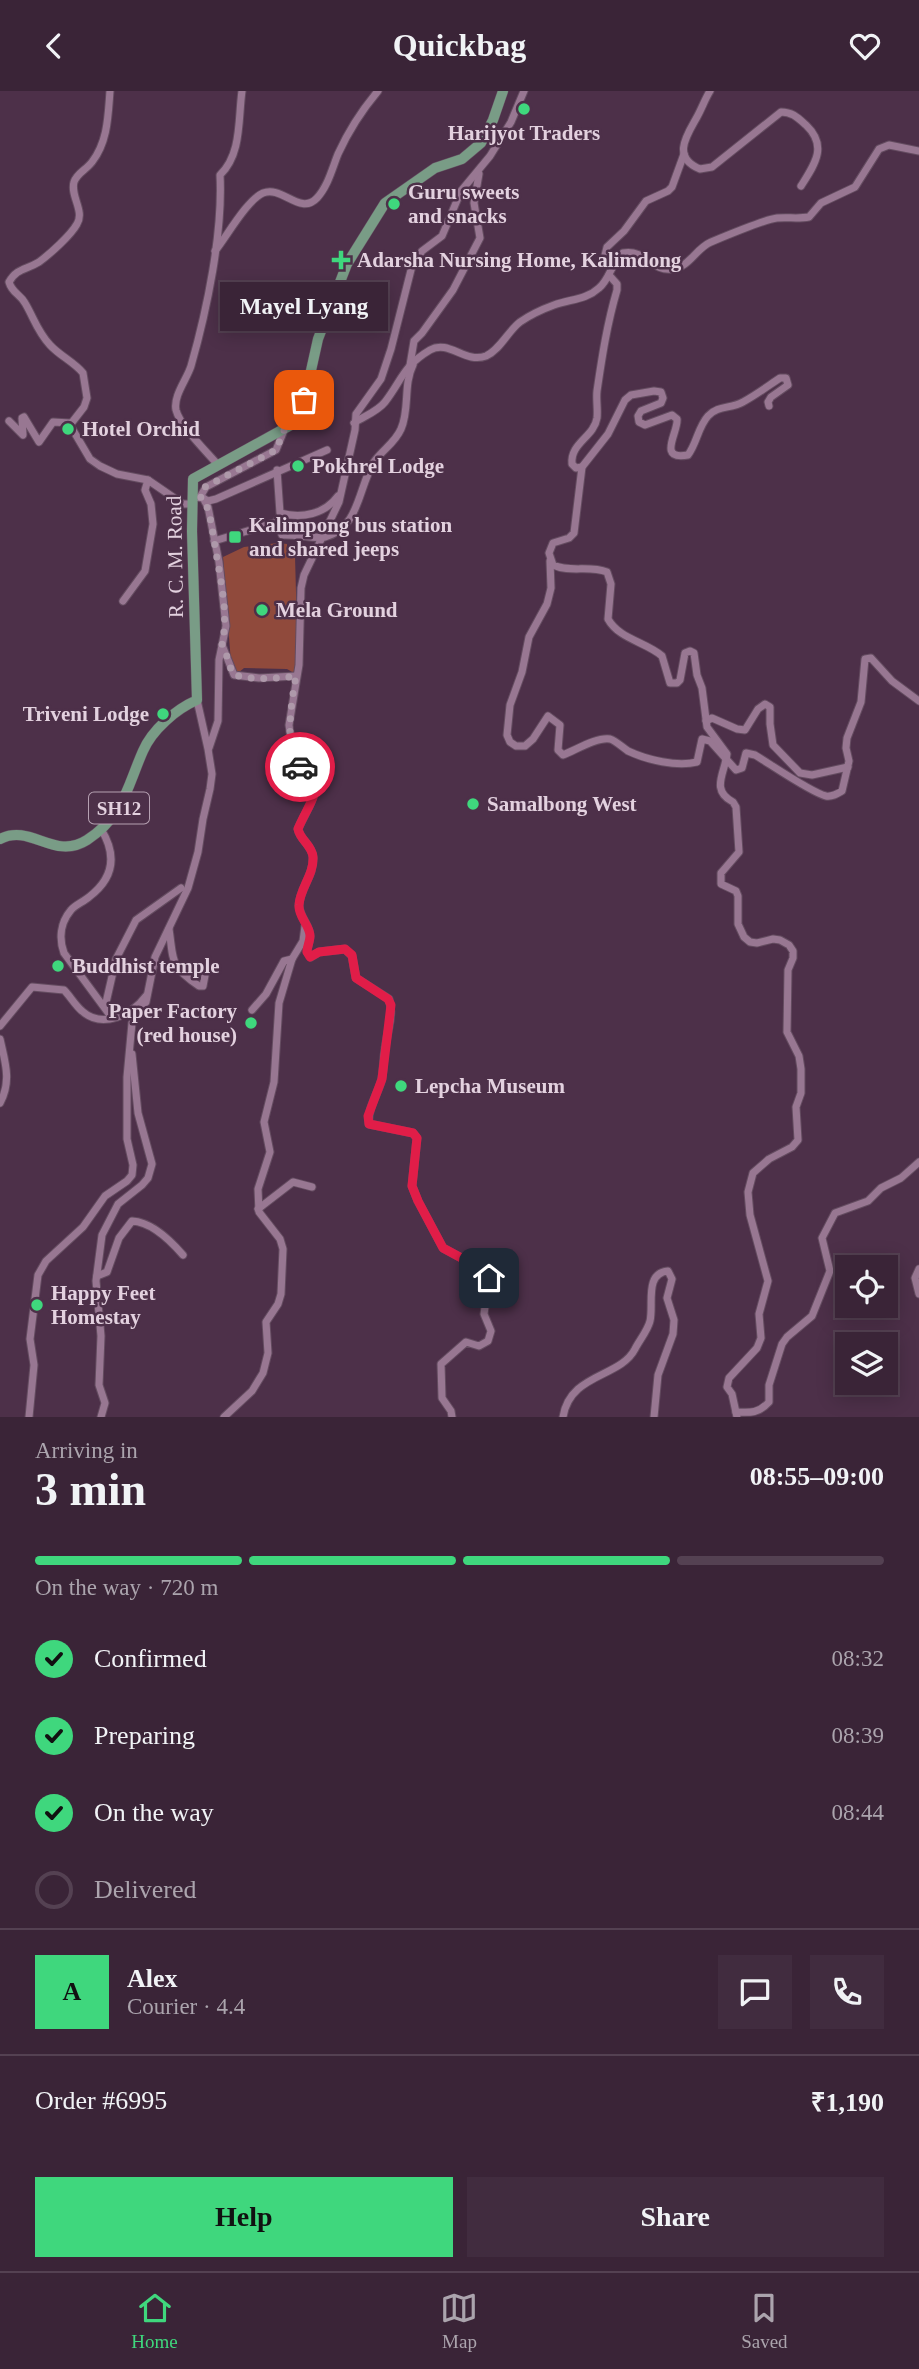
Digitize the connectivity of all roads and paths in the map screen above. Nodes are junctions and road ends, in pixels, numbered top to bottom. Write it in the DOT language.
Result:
graph roads {
  1 [pos="110,91"];
  2 [pos="243,91"];
  3 [pos="378,91"];
  4 [pos="503,91"];
  5 [pos="524,91"];
  6 [pos="710,91"];
  7 [pos="919,151"];
  8 [pos="684,155"];
  9 [pos="481,168"];
  10 [pos="801,186"];
  11 [pos="215,251"];
  12 [pos="610,272"];
  13 [pos="412,363"];
  14 [pos="769,406"];
  15 [pos="9,421"];
  16 [pos="70,423"];
  17 [pos="354,424"];
  18 [pos="285,428"];
  19 [pos="327,450"];
  20 [pos="218,465"];
  21 [pos="582,467"];
  22 [pos="277,470"];
  23 [pos="148,480"];
  24 [pos="342,490"];
  25 [pos="197,499"];
  26 [pos="279,511"];
  27 [pos="277,521"];
  28 [pos="323,538"];
  29 [pos="214,541"];
  30 [pos="550,560"];
  31 [pos="123,601"];
  32 [pos="222,645"];
  33 [pos="296,676"];
  34 [pos="197,700"];
  35 [pos="919,701"];
  36 [pos="706,721"];
  37 [pos="208,749"];
  38 [pos="727,759"];
  39 [pos="848,767"];
  40 [pos="101,829"];
  41 [pos="0,839"];
  42 [pos="181,888"];
  43 [pos="305,925"];
  44 [pos="169,928"];
  45 [pos="292,959"];
  46 [pos="206,970"];
  47 [pos="148,992"];
  48 [pos="105,1007"];
  49 [pos="252,1010"];
  50 [pos="111,1018"];
  51 [pos="0,1026"];
  52 [pos="0,1039"];
  53 [pos="130,1039"];
  54 [pos="0,1103"];
  55 [pos="919,1162"];
  56 [pos="312,1187"];
  57 [pos="258,1209"];
  58 [pos="183,1255"];
  59 [pos="919,1269"];
  60 [pos="97,1276"];
  61 [pos="919,1294"];
  62 [pos="737,1415"];
  63 [pos="30,1416"];
  64 [pos="101,1417"];
  65 [pos="224,1417"];
  66 [pos="452,1417"];
  67 [pos="563,1417"];
  68 [pos="654,1417"];
  1 -- 16 [label="street"];
  2 -- 11 [label="street"];
  3 -- 11 [label="street"];
  4 -- 18 [label="main road, R. C. M. Road"];
  5 -- 9 [label="street"];
  6 -- 8 [label="street"];
  7 -- 12 [label="street"];
  8 -- 10 [label="street"];
  8 -- 12 [label="street"];
  9 -- 13 [label="street"];
  9 -- 17 [label="street"];
  11 -- 20 [label="street"];
  12 -- 13 [label="street"];
  12 -- 21 [label="street"];
  13 -- 17 [label="street"];
  13 -- 28 [label="street"];
  14 -- 21 [label="street"];
  15 -- 16 [label="street"];
  16 -- 23 [label="street"];
  17 -- 24 [label="street"];
  18 -- 20 [label="main road, R. C. M. Road"];
  18 -- 25 [label="street"];
  19 -- 22 [label="street"];
  20 -- 25 [label="main road, R. C. M. Road"];
  21 -- 30 [label="street"];
  22 -- 25 [label="street"];
  22 -- 26 [label="street"];
  23 -- 25 [label="street"];
  23 -- 31 [label="street"];
  24 -- 26 [label="street"];
  24 -- 28 [label="street"];
  25 -- 29 [label="street"];
  25 -- 34 [label="main road, R. C. M. Road"];
  26 -- 27 [label="street"];
  27 -- 28 [label="street"];
  27 -- 29 [label="street"];
  28 -- 33 [label="street"];
  29 -- 32 [label="street"];
  30 -- 36 [label="street"];
  30 -- 38 [label="street"];
  32 -- 33 [label="street"];
  32 -- 37 [label="street"];
  33 -- 43 [label="street"];
  34 -- 37 [label="street"];
  34 -- 40 [label="main road, SH12"];
  35 -- 39 [label="street"];
  36 -- 38 [label="street"];
  36 -- 39 [label="street"];
  37 -- 44 [label="street"];
  38 -- 39 [label="street"];
  38 -- 62 [label="street"];
  40 -- 41 [label="main road, SH12"];
  40 -- 48 [label="street"];
  42 -- 48 [label="street"];
  43 -- 45 [label="street"];
  43 -- 66 [label="street"];
  44 -- 46 [label="street"];
  44 -- 47 [label="street"];
  45 -- 49 [label="street"];
  45 -- 57 [label="street"];
  47 -- 50 [label="street"];
  47 -- 53 [label="street"];
  48 -- 50 [label="street"];
  50 -- 51 [label="street"];
  52 -- 54 [label="street"];
  53 -- 60 [label="street"];
  53 -- 63 [label="street"];
  55 -- 62 [label="street"];
  56 -- 57 [label="street"];
  57 -- 65 [label="street"];
  58 -- 60 [label="street"];
  59 -- 61 [label="street"];
  60 -- 64 [label="street"];
  67 -- 68 [label="street"];
}
